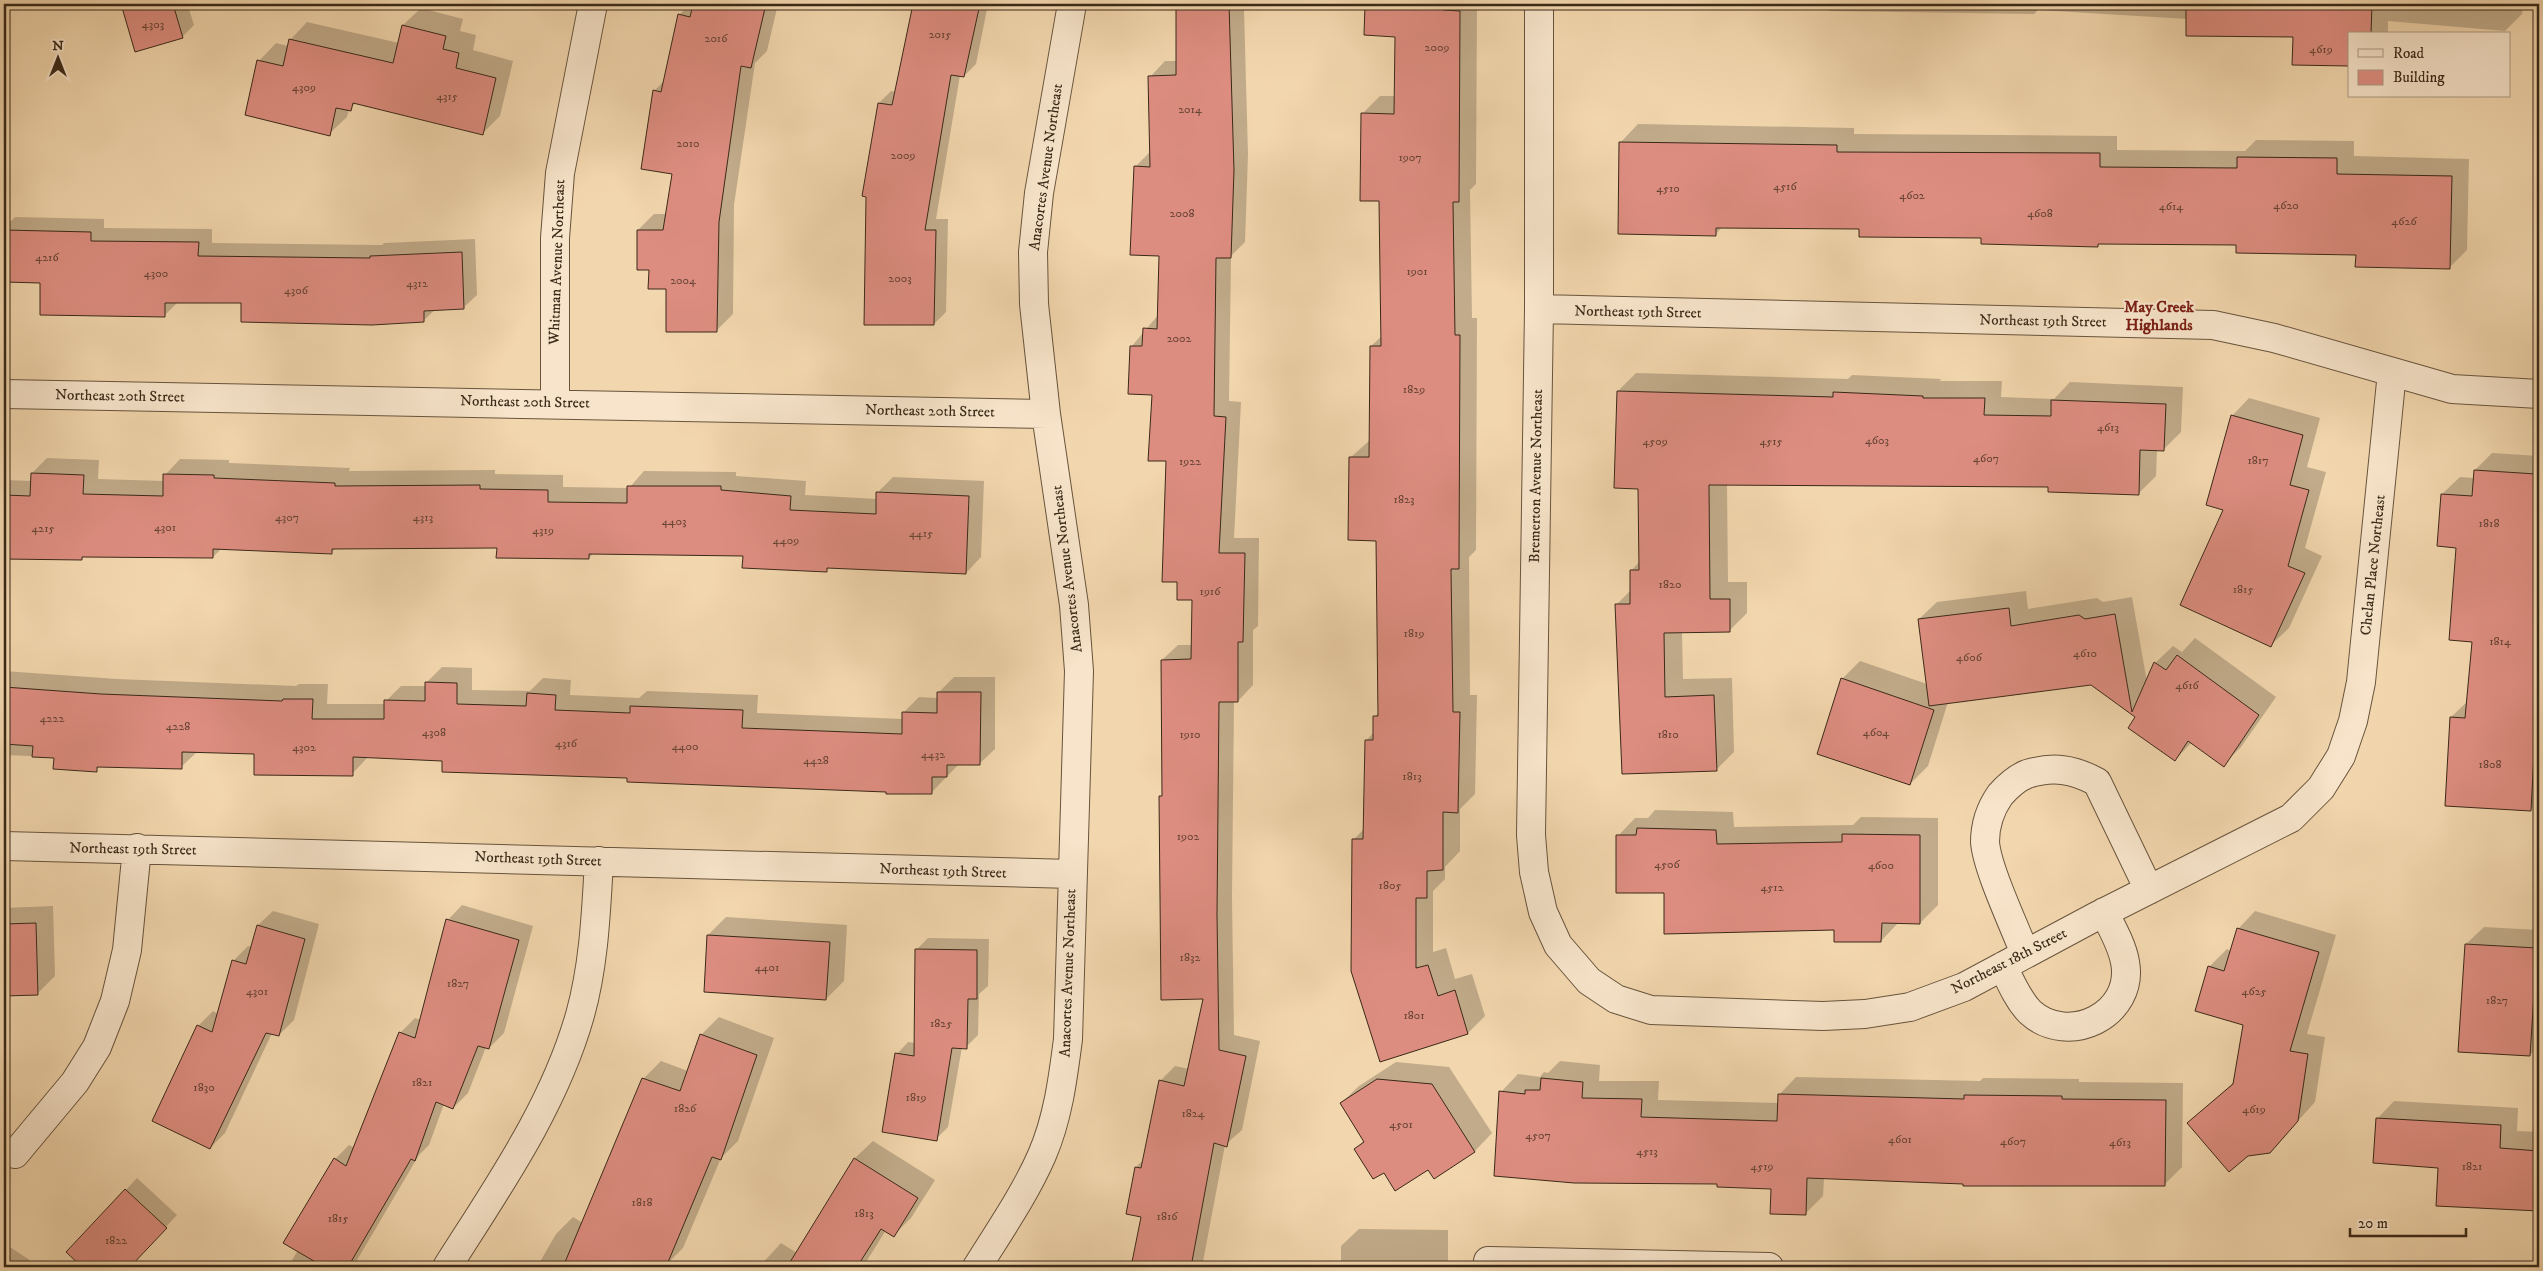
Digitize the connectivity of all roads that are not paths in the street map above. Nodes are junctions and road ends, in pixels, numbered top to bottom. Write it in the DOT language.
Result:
graph roads {
  1 [pos="593,4"];
  2 [pos="1072,4"];
  3 [pos="1539,4"];
  4 [pos="1539,310"];
  5 [pos="2392,372"];
  6 [pos="4,394"];
  7 [pos="2539,394"];
  8 [pos="555,403"];
  9 [pos="1046,414"];
  10 [pos="2341,756"];
  11 [pos="4,846"];
  12 [pos="137,848"];
  13 [pos="599,861"];
  14 [pos="1072,874"];
  15 [pos="2149,890"];
  16 [pos="2104,912"];
  17 [pos="1558,945"];
  18 [pos="2014,960"];
  19 [pos="14,1154"];
  20 [pos="1488,1261"];
  21 [pos="447,1267"];
  22 [pos="977,1267"];
  23 [pos="1769,1267"];
  1 -- 8 [label="street, Whitman Avenue Northeast"];
  2 -- 9 [label="street, Anacortes Avenue Northeast"];
  3 -- 4 [label="street, Bremerton Avenue Northeast"];
  4 -- 5 [label="street, Northeast 19th Street"];
  4 -- 17 [label="street, Bremerton Avenue Northeast"];
  5 -- 7 [label="street, Northeast 19th Street"];
  5 -- 10 [label="street, Chelan Place Northeast"];
  6 -- 8 [label="street, Northeast 20th Street"];
  8 -- 9 [label="street, Northeast 20th Street"];
  9 -- 14 [label="street, Anacortes Avenue Northeast"];
  10 -- 15 [label="street, Northeast 18th Street"];
  11 -- 12 [label="street, Northeast 19th Street"];
  12 -- 13 [label="street, Northeast 19th Street"];
  12 -- 19 [label="street"];
  13 -- 14 [label="street, Northeast 19th Street"];
  13 -- 21 [label="street"];
  14 -- 22 [label="street, Anacortes Avenue Northeast"];
  15 -- 16 [label="street, Northeast 18th Street"];
  15 -- 18 [label="street"];
  16 -- 18 [label="street, Northeast 18th Street"];
  16 -- 18 [label="street"];
  17 -- 18 [label="street, Northeast 18th Street"];
  20 -- 23 [label="street"];
}
